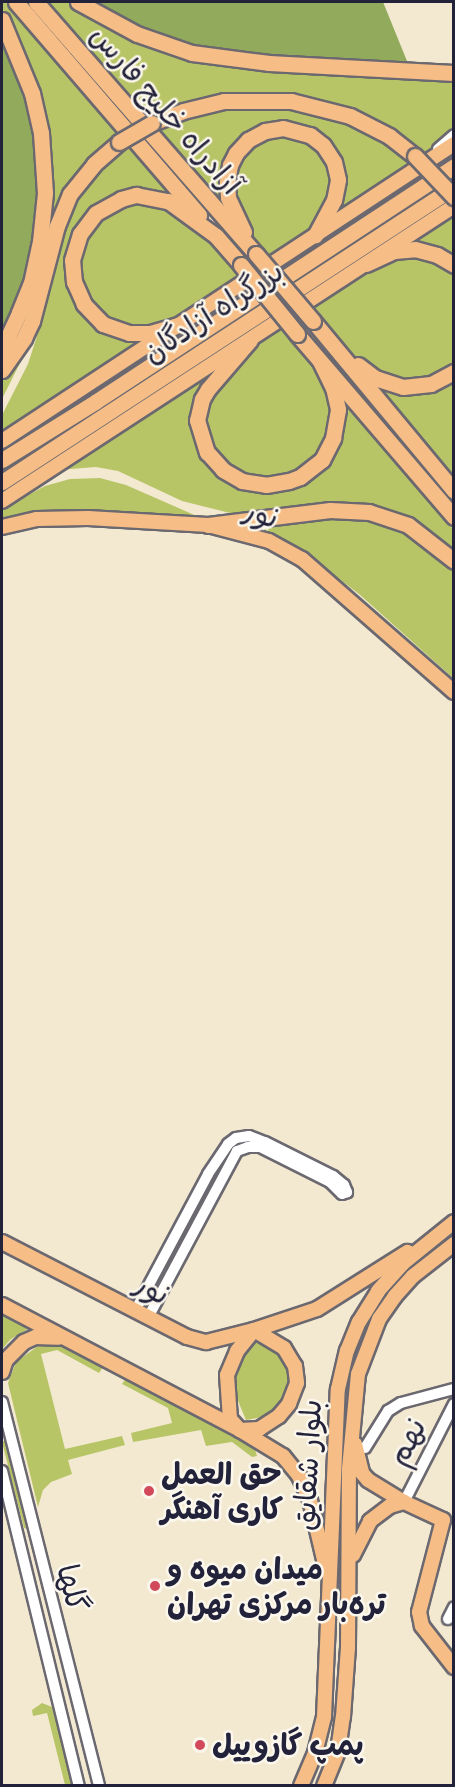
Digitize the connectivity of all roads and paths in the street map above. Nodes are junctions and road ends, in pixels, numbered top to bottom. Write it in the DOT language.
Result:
graph roads {
  1 [pos="16,2"];
  2 [pos="36,2"];
  3 [pos="78,2"];
  4 [pos="2,20"];
  5 [pos="453,73"];
  6 [pos="453,135"];
  7 [pos="453,144"];
  8 [pos="421,158"];
  9 [pos="453,166"];
  10 [pos="453,187"];
  11 [pos="453,197"];
  12 [pos="453,206"];
  13 [pos="315,235"];
  14 [pos="216,236"];
  15 [pos="254,251"];
  16 [pos="366,264"];
  17 [pos="453,265"];
  18 [pos="178,326"];
  19 [pos="250,340"];
  20 [pos="2,349"];
  21 [pos="337,350"];
  22 [pos="320,361"];
  23 [pos="2,370"];
  24 [pos="453,372"];
  25 [pos="2,441"];
  26 [pos="2,460"];
  27 [pos="2,482"];
  28 [pos="453,491"];
  29 [pos="2,501"];
  30 [pos="453,517"];
  31 [pos="208,525"];
  32 [pos="2,527"];
  33 [pos="453,561"];
  34 [pos="453,692"];
  35 [pos="453,1222"];
  36 [pos="436,1234"];
  37 [pos="2,1242"];
  38 [pos="453,1244"];
  39 [pos="2,1305"];
  40 [pos="135,1311"];
  41 [pos="148,1318"];
  42 [pos="254,1330"];
  43 [pos="63,1338"];
  44 [pos="2,1372"];
  45 [pos="453,1389"];
  46 [pos="2,1402"];
  47 [pos="453,1404"];
  48 [pos="352,1421"];
  49 [pos="244,1433"];
  50 [pos="365,1448"];
  51 [pos="2,1471"];
  52 [pos="404,1502"];
  53 [pos="448,1522"];
  54 [pos="38,1550"];
  55 [pos="22,1554"];
  56 [pos="349,1565"];
  57 [pos="330,1599"];
  58 [pos="453,1607"];
  59 [pos="448,1620"];
  60 [pos="56,1622"];
  61 [pos="39,1625"];
  62 [pos="453,1667"];
  63 [pos="71,1681"];
  64 [pos="54,1685"];
  65 [pos="79,1785"];
  66 [pos="99,1785"];
  67 [pos="301,1785"];
  68 [pos="324,1785"];
  1 -- 14 [label="highway, آزادراه خلیج فارس"];
  2 -- 15 [label="highway, آزادراه خلیج فارس"];
  3 -- 5 [label="highway"];
  4 -- 20 [label="highway"];
  6 -- 8 [label="street"];
  7 -- 8 [label="main road"];
  8 -- 11 [label="highway, bridge"];
  8 -- 13 [label="main road"];
  8 -- 23 [label="highway, bridge"];
  9 -- 26 [label="highway, بزرگراه آزادگان"];
  10 -- 27 [label="highway, بزرگراه آزادگان"];
  12 -- 16 [label="main road"];
  13 -- 15 [label="highway"];
  13 -- 18 [label="main road"];
  14 -- 18 [label="highway"];
  14 -- 22 [label="highway, bridge"];
  15 -- 21 [label="highway, bridge"];
  16 -- 17 [label="highway"];
  16 -- 19 [label="main road"];
  18 -- 25 [label="main road"];
  19 -- 22 [label="highway"];
  19 -- 29 [label="main road"];
  21 -- 24 [label="highway"];
  21 -- 28 [label="highway"];
  22 -- 30 [label="highway"];
  31 -- 32 [label="main road, نور"];
  31 -- 33 [label="highway"];
  31 -- 34 [label="main road, نور"];
  35 -- 36 [label="main road, بلوار شقایق"];
  36 -- 42 [label="main road, نور"];
  36 -- 57 [label="main road, بلوار شقایق"];
  37 -- 40 [label="main road, نور"];
  38 -- 48 [label="main road, بلوار شقایق"];
  39 -- 43 [label="main road"];
  40 -- 41 [label="main road, نور"];
  40 -- 41 [label="street"];
  41 -- 42 [label="main road, نور"];
  42 -- 49 [label="main road"];
  42 -- 49 [label="main road"];
  43 -- 44 [label="main road"];
  43 -- 49 [label="main road"];
  45 -- 50 [label="street"];
  46 -- 54 [label="street, گلها"];
  47 -- 52 [label="street, نهم"];
  48 -- 52 [label="main road"];
  48 -- 56 [label="main road, بلوار شقایق"];
  49 -- 57 [label="main road"];
  51 -- 55 [label="street, گلها"];
  52 -- 53 [label="main road"];
  52 -- 56 [label="main road"];
  53 -- 62 [label="main road"];
  54 -- 55 [label="street"];
  54 -- 60 [label="street, گلها"];
  55 -- 61 [label="street, گلها"];
  56 -- 68 [label="main road, بلوار شقایق"];
  57 -- 67 [label="main road, بلوار شقایق"];
  58 -- 59 [label="street"];
  60 -- 61 [label="street"];
  60 -- 63 [label="street, گلها"];
  61 -- 64 [label="street, گلها"];
  63 -- 64 [label="street"];
  63 -- 66 [label="street, گلها"];
  64 -- 65 [label="street, گلها"];
}
